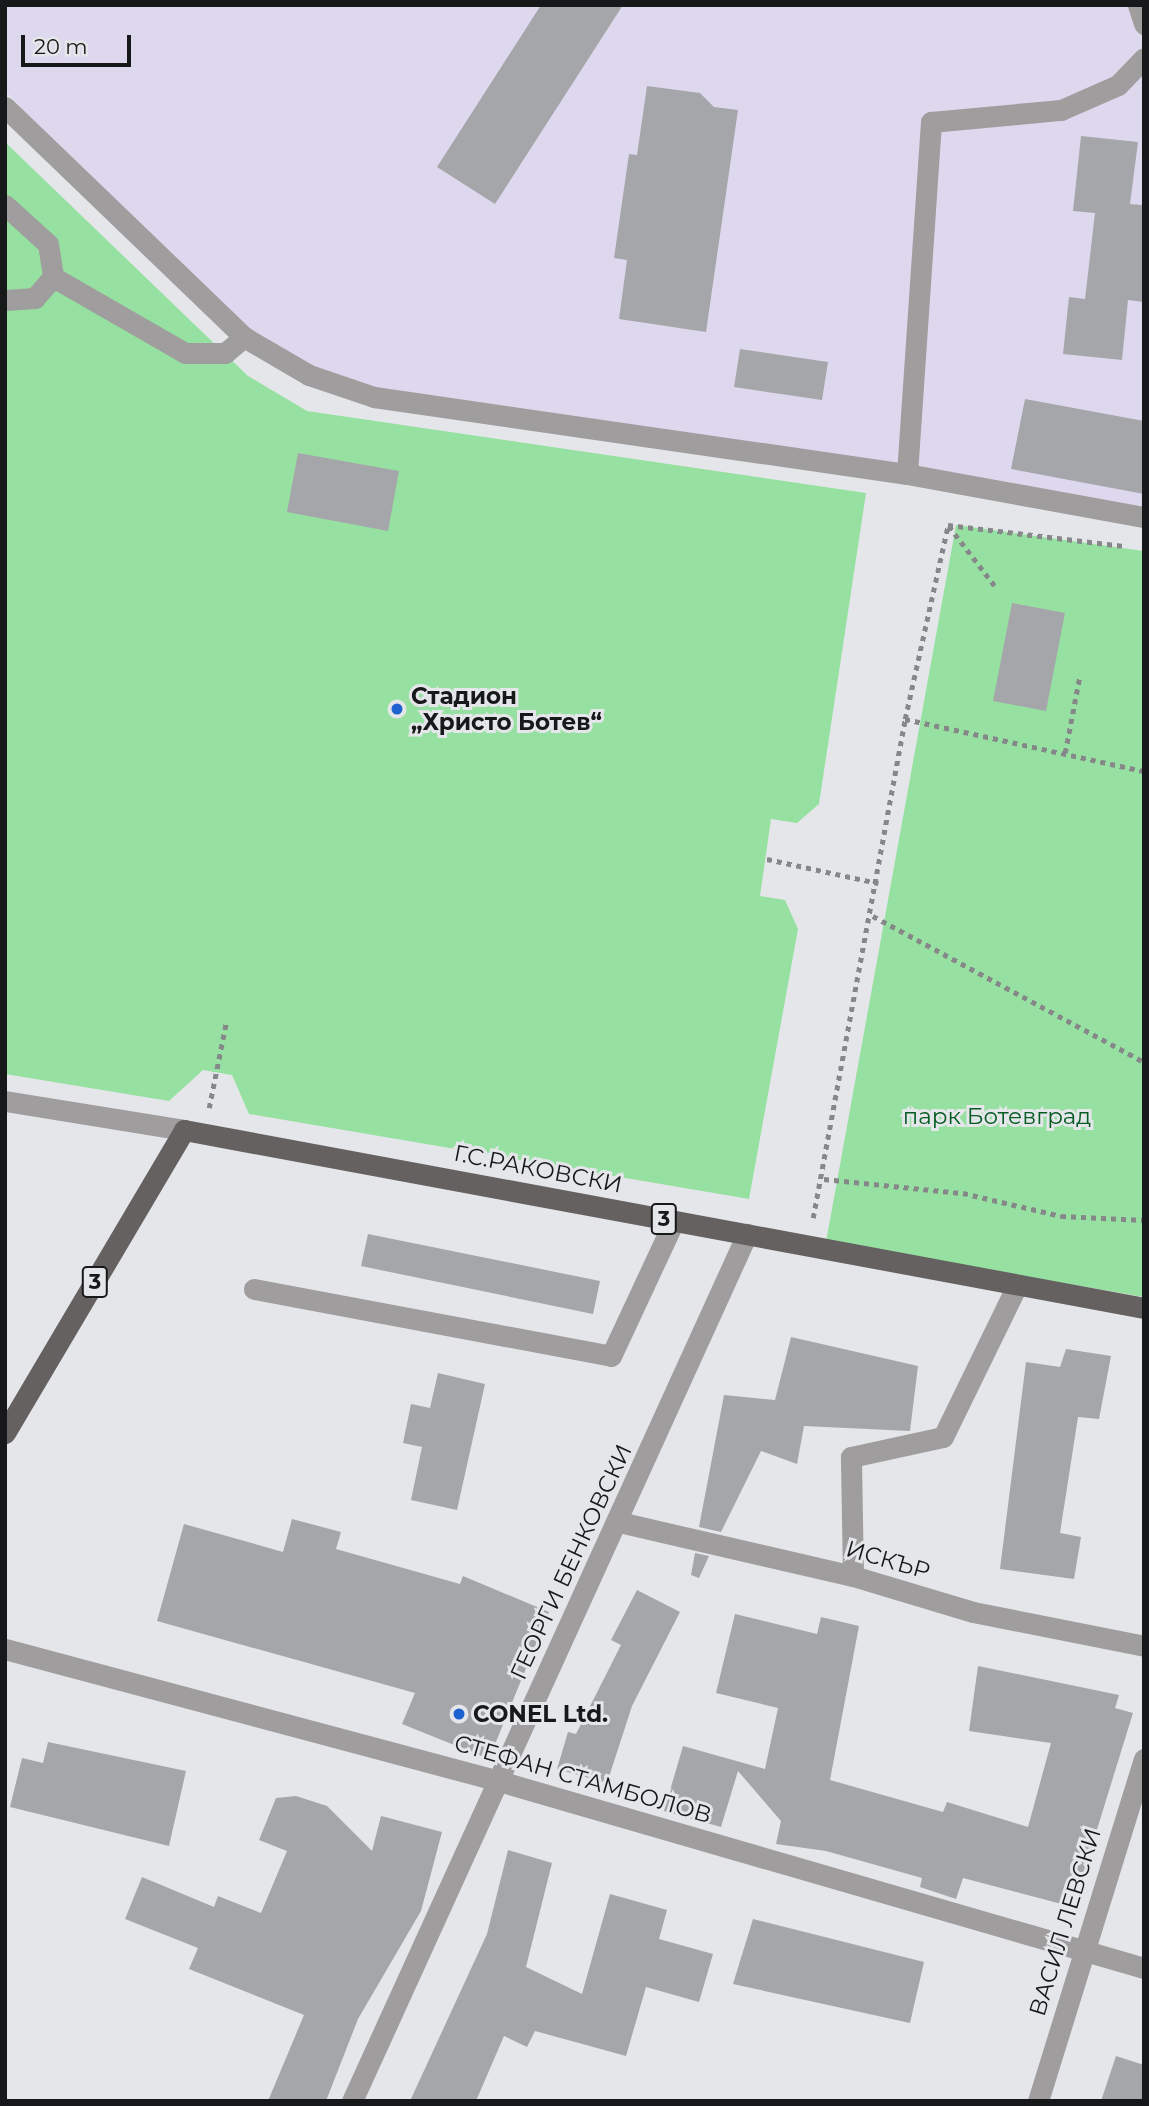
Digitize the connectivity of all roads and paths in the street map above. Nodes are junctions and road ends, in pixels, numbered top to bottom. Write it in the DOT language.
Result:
graph roads {
  1 [pos="1138,5"];
  2 [pos="1144,24"];
  3 [pos="1144,58"];
  4 [pos="5,107"];
  5 [pos="5,205"];
  6 [pos="53,277"];
  7 [pos="5,300"];
  8 [pos="244,337"];
  9 [pos="906,474"];
  10 [pos="1144,517"];
  11 [pos="948,525"];
  12 [pos="1131,547"];
  13 [pos="995,586"];
  14 [pos="1080,674"];
  15 [pos="905,719"];
  16 [pos="1065,753"];
  17 [pos="1144,771"];
  18 [pos="767,859"];
  19 [pos="878,883"];
  20 [pos="873,916"];
  21 [pos="226,1023"];
  22 [pos="1144,1062"];
  23 [pos="5,1101"];
  24 [pos="194,1131"];
  25 [pos="824,1179"];
  26 [pos="826,1220"];
  27 [pos="1144,1220"];
  28 [pos="674,1221"];
  29 [pos="747,1234"];
  30 [pos="1017,1285"];
  31 [pos="254,1289"];
  32 [pos="1144,1308"];
  33 [pos="5,1433"];
  34 [pos="619,1522"];
  35 [pos="853,1576"];
  36 [pos="1144,1646"];
  37 [pos="5,1649"];
  38 [pos="1144,1759"];
  39 [pos="499,1781"];
  40 [pos="1083,1951"];
  41 [pos="1144,1968"];
  42 [pos="352,2101"];
  43 [pos="1038,2101"];
  1 -- 2 [label="street"];
  3 -- 9 [label="street"];
  4 -- 8 [label="street"];
  5 -- 6 [label="street"];
  6 -- 7 [label="street"];
  6 -- 8 [label="street"];
  8 -- 9 [label="street"];
  9 -- 10 [label="street"];
  11 -- 12 [label="path"];
  11 -- 13 [label="path"];
  11 -- 15 [label="path"];
  14 -- 16 [label="path"];
  15 -- 16 [label="path"];
  15 -- 19 [label="path"];
  16 -- 17 [label="path"];
  18 -- 19 [label="path"];
  19 -- 20 [label="path"];
  20 -- 22 [label="path"];
  20 -- 25 [label="path"];
  21 -- 24 [label="path"];
  23 -- 24 [label="street, Г.С.РАКОВСКИ"];
  24 -- 28 [label="main road, Г.С.РАКОВСКИ / 3"];
  24 -- 33 [label="main road, 3"];
  25 -- 26 [label="path"];
  25 -- 27 [label="path"];
  28 -- 29 [label="main road, Г.С.РАКОВСКИ / 3"];
  28 -- 31 [label="street"];
  29 -- 30 [label="main road, Г.С.РАКОВСКИ / 3"];
  29 -- 34 [label="street, ГЕОРГИ БЕНКОВСКИ"];
  30 -- 32 [label="main road, Г.С.РАКОВСКИ / 3"];
  30 -- 35 [label="street"];
  34 -- 35 [label="street, ИСКЪР"];
  34 -- 39 [label="street, ГЕОРГИ БЕНКОВСКИ"];
  35 -- 36 [label="street, ИСКЪР"];
  37 -- 39 [label="street, СТЕФАН СТАМБОЛОВ"];
  38 -- 40 [label="street, ВАСИЛ ЛЕВСКИ"];
  39 -- 40 [label="street, СТЕФАН СТАМБОЛОВ"];
  39 -- 42 [label="street, ГЕОРГИ БЕНКОВСКИ"];
  40 -- 41 [label="street, СТЕФАН СТАМБОЛОВ"];
  40 -- 43 [label="street, ВАСИЛ ЛЕВСКИ"];
}
